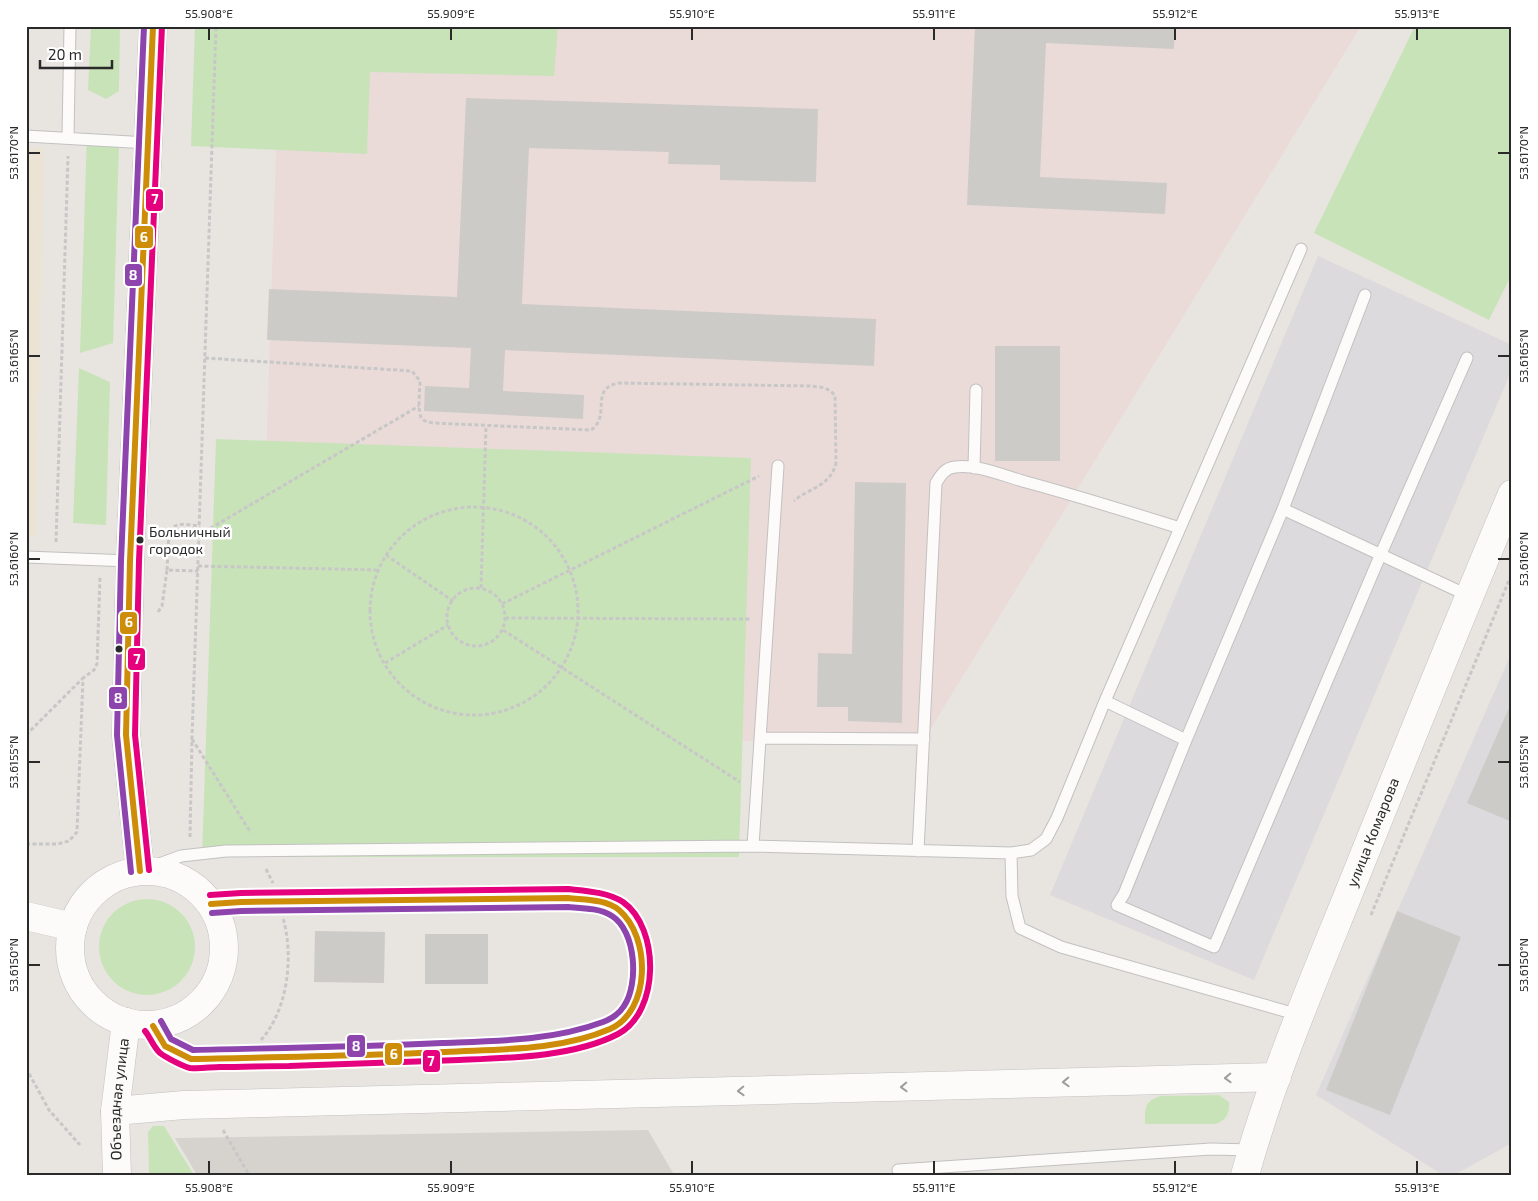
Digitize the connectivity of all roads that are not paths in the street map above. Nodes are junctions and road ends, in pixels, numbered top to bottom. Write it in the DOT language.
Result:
graph roads {
  1 [pos="70,26"];
  2 [pos="153,26"];
  3 [pos="26,136"];
  4 [pos="68,137"];
  5 [pos="148,143"];
  6 [pos="1301,248"];
  7 [pos="1365,295"];
  8 [pos="1467,358"];
  9 [pos="976,390"];
  10 [pos="778,466"];
  11 [pos="974,468"];
  12 [pos="1512,494"];
  13 [pos="1283,509"];
  14 [pos="1180,528"];
  15 [pos="1380,556"];
  16 [pos="26,557"];
  17 [pos="130,560"];
  18 [pos="1469,596"];
  19 [pos="1105,702"];
  20 [pos="760,738"];
  21 [pos="924,739"];
  22 [pos="1186,740"];
  23 [pos="753,846"];
  24 [pos="918,851"];
  25 [pos="1011,853"];
  26 [pos="140,871"];
  27 [pos="211,904"];
  28 [pos="26,916"];
  29 [pos="73,927"];
  30 [pos="1300,1016"];
  31 [pos="126,1022"];
  32 [pos="153,1026"];
  33 [pos="1277,1077"];
  34 [pos="114,1111"];
  35 [pos="1249,1162"];
  36 [pos="117,1175"];
  37 [pos="901,1175"];
  1 -- 4 [label="lane"];
  2 -- 5 [label="street"];
  3 -- 4 [label="lane"];
  4 -- 5 [label="lane"];
  5 -- 17 [label="street"];
  6 -- 14 [label="lane"];
  7 -- 13 [label="lane"];
  8 -- 15 [label="lane"];
  9 -- 11 [label="lane"];
  10 -- 20 [label="lane"];
  11 -- 14 [label="lane"];
  11 -- 21 [label="lane"];
  12 -- 18 [label="street, улица Комарова"];
  13 -- 15 [label="lane"];
  13 -- 22 [label="lane"];
  14 -- 19 [label="lane"];
  15 -- 18 [label="lane"];
  15 -- 22 [label="lane"];
  16 -- 17 [label="lane"];
  17 -- 26 [label="street"];
  18 -- 30 [label="street, улица Комарова"];
  19 -- 22 [label="lane"];
  19 -- 25 [label="lane"];
  20 -- 21 [label="lane"];
  20 -- 23 [label="lane"];
  21 -- 24 [label="lane"];
  23 -- 24 [label="lane"];
  23 -- 26 [label="lane"];
  24 -- 25 [label="lane"];
  25 -- 30 [label="lane"];
  26 -- 27 [label="street"];
  26 -- 29 [label="street"];
  27 -- 32 [label="street"];
  27 -- 32 [label="lane"];
  28 -- 29 [label="street"];
  29 -- 31 [label="street"];
  30 -- 33 [label="street, улица Комарова"];
  31 -- 32 [label="street"];
  31 -- 34 [label="street, Объездная улица"];
  33 -- 34 [label="street, one-way"];
  33 -- 35 [label="street, улица Комарова"];
  34 -- 36 [label="street, Объездная улица"];
  35 -- 37 [label="lane"];
}
